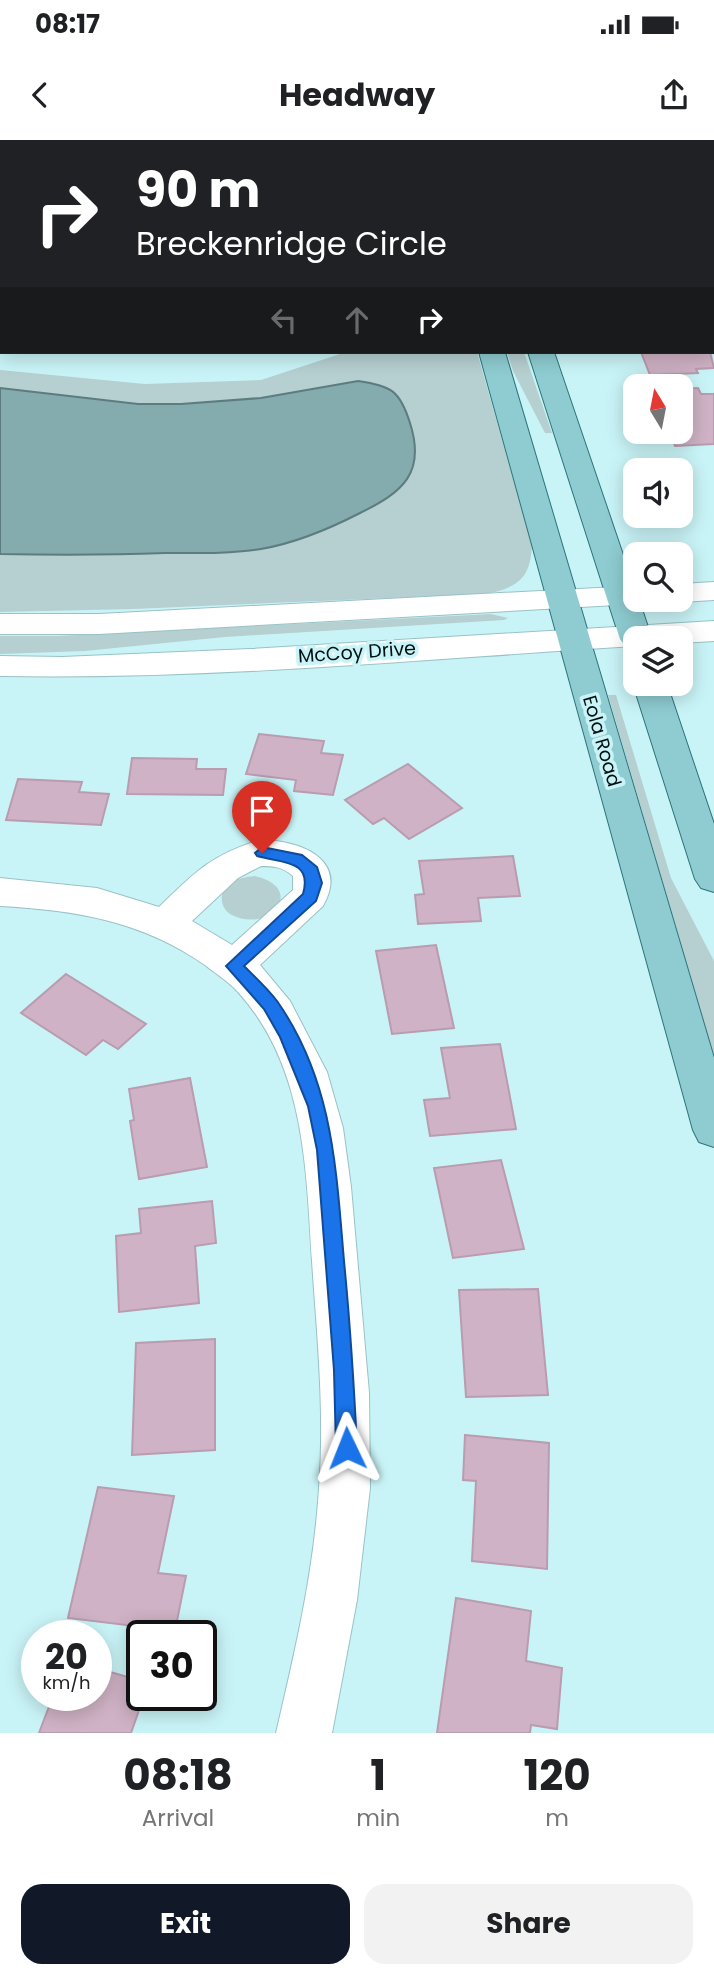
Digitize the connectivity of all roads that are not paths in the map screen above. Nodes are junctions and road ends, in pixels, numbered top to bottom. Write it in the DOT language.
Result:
graph roads {
  1 [pos="493,354"];
  2 [pos="542,354"];
  3 [pos="623,582"];
  4 [pos="714,591"];
  5 [pos="693,592"];
  6 [pos="623,596"];
  7 [pos="562,600"];
  8 [pos="0,624"];
  9 [pos="714,631"];
  10 [pos="693,633"];
  11 [pos="623,637"];
  12 [pos="572,639"];
  13 [pos="0,666"];
  14 [pos="654,696"];
  15 [pos="714,879"];
  16 [pos="0,892"];
  17 [pos="166,923"];
  18 [pos="234,966"];
  19 [pos="714,1130"];
  20 [pos="304,1733"];
  1 -- 7 [label="main road, Eola Road"];
  2 -- 3 [label="main road"];
  4 -- 5 [label="street"];
  6 -- 7 [label="street"];
  7 -- 8 [label="street"];
  7 -- 12 [label="main road, Eola Road"];
  9 -- 10 [label="street, McCoy Drive"];
  11 -- 12 [label="street, McCoy Drive"];
  12 -- 13 [label="street, McCoy Drive"];
  12 -- 19 [label="main road, Eola Road"];
  14 -- 15 [label="main road"];
  16 -- 17 [label="street"];
  17 -- 18 [label="street"];
  17 -- 18 [label="street"];
  18 -- 20 [label="street"];
}
